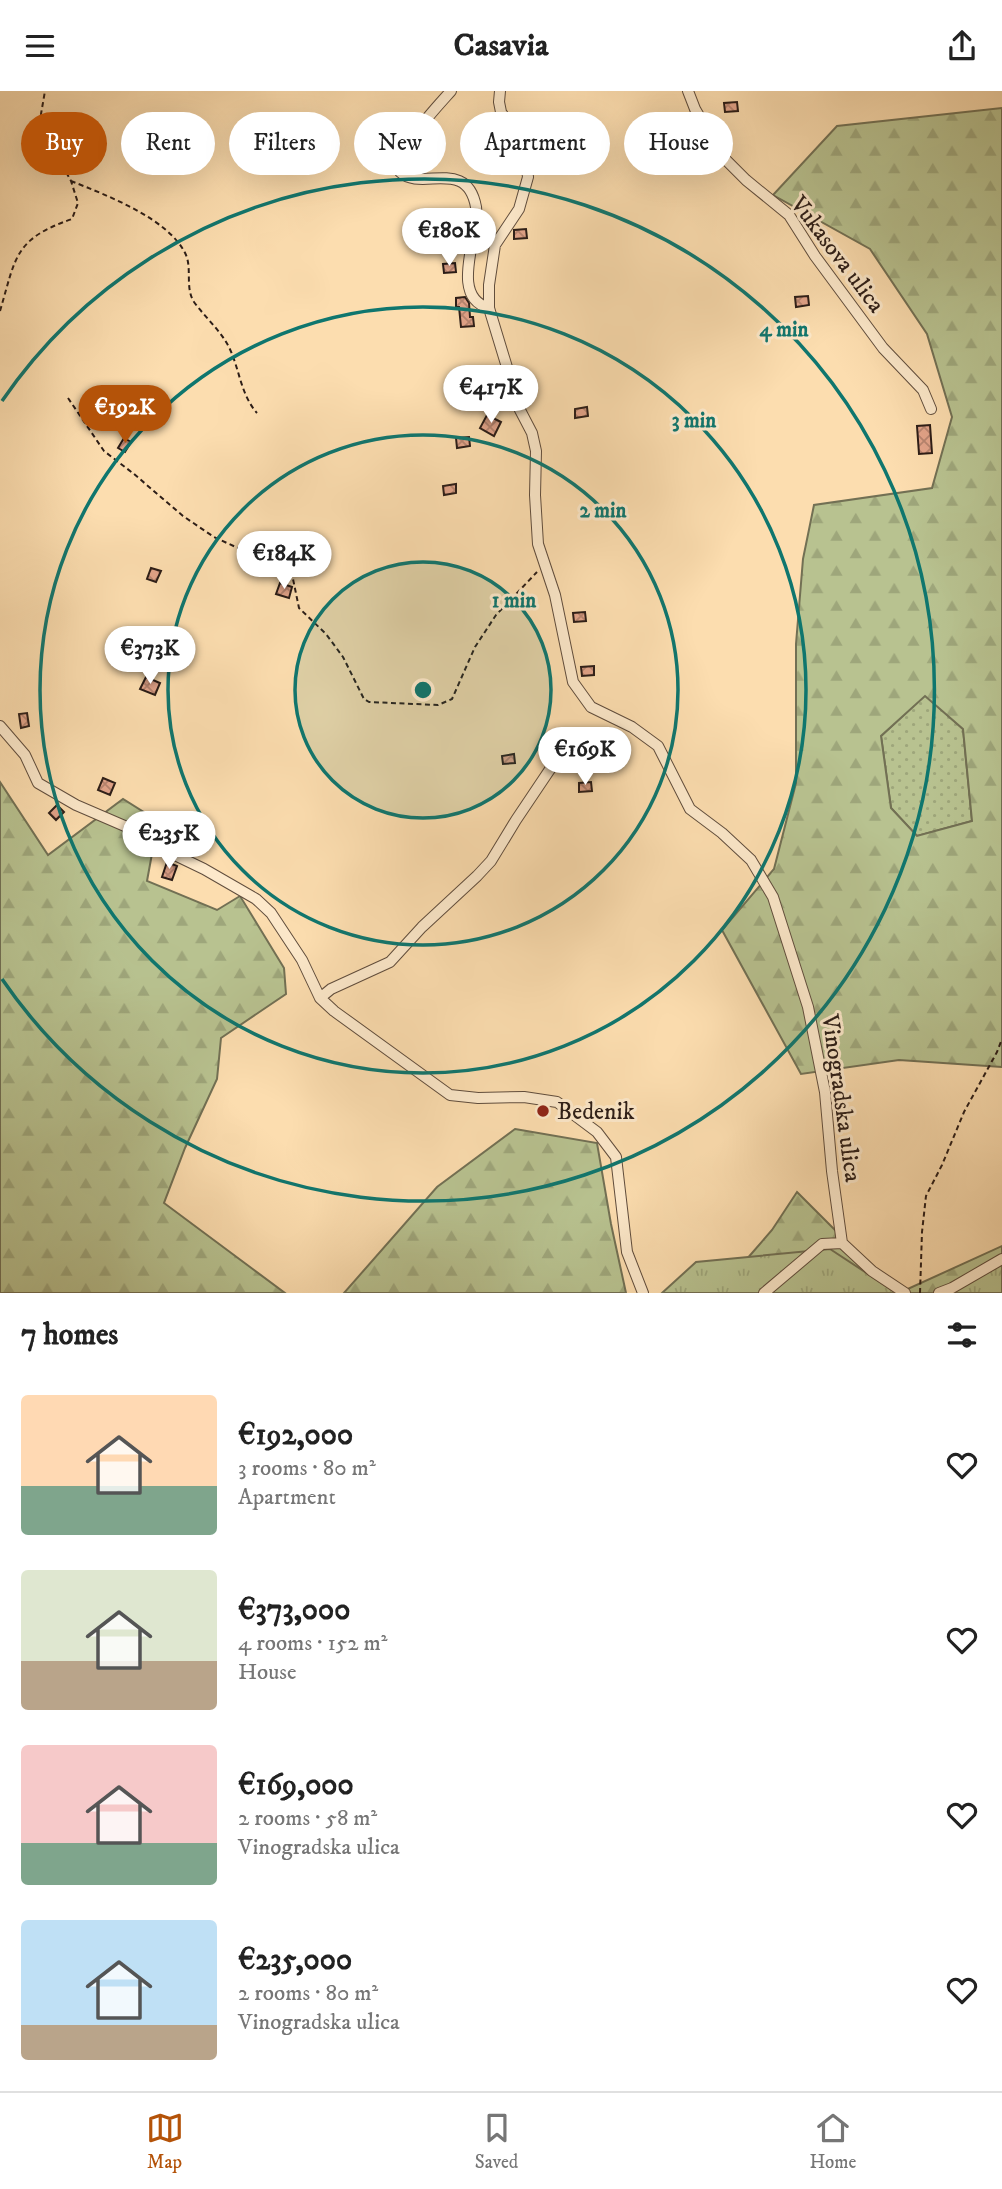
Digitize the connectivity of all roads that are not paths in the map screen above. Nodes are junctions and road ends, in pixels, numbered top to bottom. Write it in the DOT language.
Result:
graph roads {
  1 [pos="451,91"];
  2 [pos="500,91"];
  3 [pos="688,91"];
  4 [pos="489,308"];
  5 [pos="931,409"];
  6 [pos="0,726"];
  7 [pos="571,738"];
  8 [pos="320,998"];
  9 [pos="842,1243"];
  10 [pos="1002,1259"];
  11 [pos="643,1293"];
  12 [pos="764,1293"];
  13 [pos="905,1293"];
  14 [pos="939,1293"];
  1 -- 4 [label="street, Vinogradska ulica"];
  2 -- 4 [label="street, Vinogradska ulica"];
  3 -- 5 [label="street, Vukasova ulica"];
  4 -- 9 [label="street, Vinogradska ulica"];
  6 -- 8 [label="street"];
  7 -- 8 [label="street"];
  8 -- 11 [label="street"];
  9 -- 12 [label="street"];
  9 -- 13 [label="street"];
  10 -- 14 [label="street"];
}
